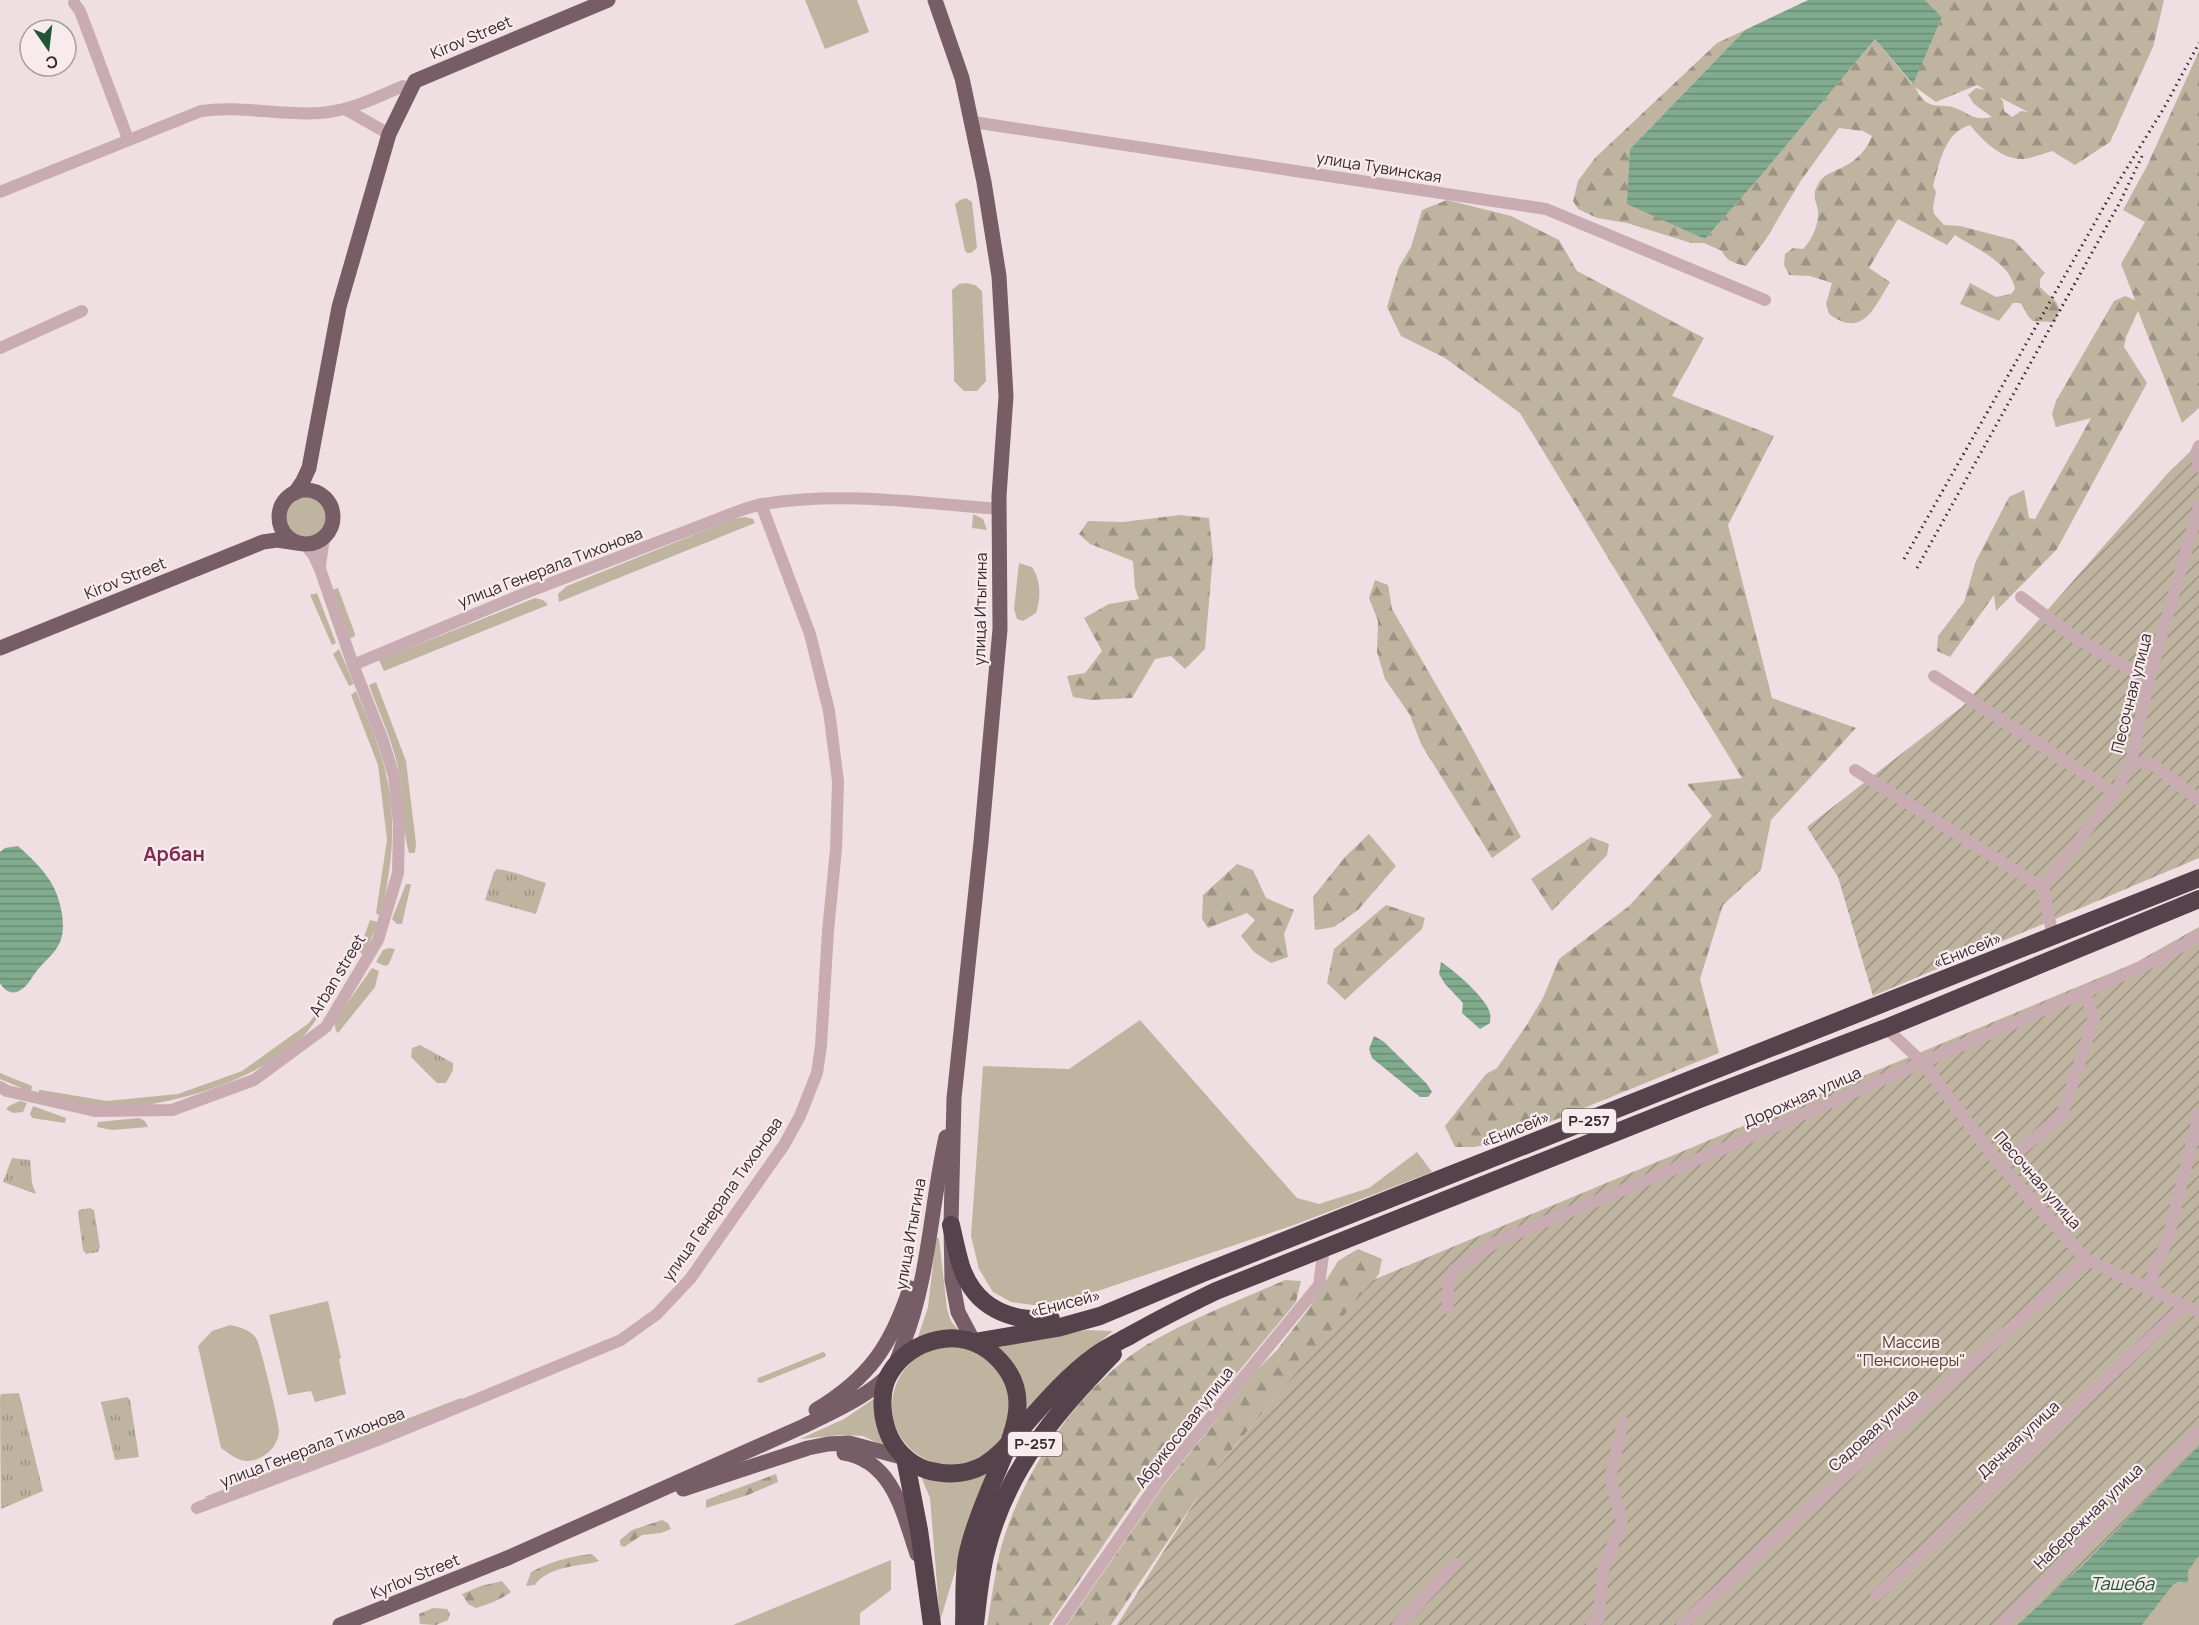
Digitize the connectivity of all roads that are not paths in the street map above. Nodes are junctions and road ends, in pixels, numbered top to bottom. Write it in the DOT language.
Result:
graph roads {
  1 [pos="608,0"];
  2 [pos="935,0"];
  3 [pos="74,3"];
  4 [pos="409,84"];
  5 [pos="345,110"];
  6 [pos="973,122"];
  7 [pos="388,134"];
  8 [pos="128,139"];
  9 [pos="0,192"];
  10 [pos="1766,300"];
  11 [pos="82,311"];
  12 [pos="0,348"];
  13 [pos="2199,446"];
  14 [pos="2199,467"];
  15 [pos="309,468"];
  16 [pos="295,493"];
  17 [pos="319,494"];
  18 [pos="761,504"];
  19 [pos="2199,506"];
  20 [pos="999,509"];
  21 [pos="280,521"];
  22 [pos="324,538"];
  23 [pos="264,542"];
  24 [pos="301,544"];
  25 [pos="320,569"];
  26 [pos="2021,597"];
  27 [pos="0,648"];
  28 [pos="353,665"];
  29 [pos="1934,676"];
  30 [pos="2149,680"];
  31 [pos="2131,762"];
  32 [pos="1855,770"];
  33 [pos="2115,793"];
  34 [pos="2199,800"];
  35 [pos="2199,878"];
  36 [pos="2043,888"];
  37 [pos="2199,899"];
  38 [pos="2199,936"];
  39 [pos="2053,937"];
  40 [pos="2085,992"];
  41 [pos="1886,1028"];
  42 [pos="1922,1062"];
  43 [pos="0,1087"];
  44 [pos="954,1098"];
  45 [pos="2199,1115"];
  46 [pos="2001,1166"];
  47 [pos="951,1225"];
  48 [pos="930,1228"];
  49 [pos="1324,1248"];
  50 [pos="2087,1260"];
  51 [pos="2147,1289"];
  52 [pos="2184,1306"];
  53 [pos="1448,1308"];
  54 [pos="1173,1311"];
  55 [pos="2199,1312"];
  56 [pos="1100,1316"];
  57 [pos="974,1342"];
  58 [pos="890,1373"];
  59 [pos="1623,1422"];
  60 [pos="2199,1431"];
  61 [pos="1010,1443"];
  62 [pos="762,1444"];
  63 [pos="905,1458"];
  64 [pos="758,1464"];
  65 [pos="197,1508"];
  66 [pos="503,1560"];
  67 [pos="1456,1564"];
  68 [pos="926,1582"];
  69 [pos="1876,1596"];
  70 [pos="340,1625"];
  71 [pos="932,1625"];
  72 [pos="964,1625"];
  73 [pos="975,1625"];
  74 [pos="1059,1625"];
  75 [pos="1398,1625"];
  76 [pos="1592,1625"];
  77 [pos="1682,1625"];
  78 [pos="2001,1625"];
  1 -- 4 [label="main road, Kirov Street"];
  2 -- 6 [label="main road, улица Итыгина"];
  3 -- 8 [label="street"];
  4 -- 5 [label="street"];
  4 -- 7 [label="main road"];
  5 -- 7 [label="street"];
  5 -- 8 [label="street"];
  6 -- 10 [label="street, улица Тувинская"];
  6 -- 20 [label="main road, улица Итыгина"];
  7 -- 15 [label="main road"];
  8 -- 9 [label="street"];
  11 -- 12 [label="street"];
  13 -- 14 [label="street"];
  15 -- 16 [label="main road"];
  15 -- 17 [label="main road"];
  16 -- 17 [label="main road"];
  16 -- 21 [label="main road"];
  17 -- 22 [label="main road"];
  18 -- 20 [label="street, улица Генерала Тихонова"];
  18 -- 28 [label="street, улица Генерала Тихонова"];
  18 -- 65 [label="street, улица Генерала Тихонова"];
  19 -- 30 [label="street, Песочная улица"];
  20 -- 44 [label="main road, улица Итыгина"];
  21 -- 23 [label="main road"];
  21 -- 24 [label="main road"];
  22 -- 24 [label="main road"];
  22 -- 25 [label="street"];
  23 -- 24 [label="main road"];
  23 -- 27 [label="main road, Kirov Street"];
  24 -- 25 [label="street"];
  25 -- 28 [label="street, Arban street"];
  26 -- 30 [label="street"];
  28 -- 43 [label="street, Arban street"];
  29 -- 33 [label="street"];
  30 -- 31 [label="street, Песочная улица"];
  31 -- 33 [label="street, Песочная улица"];
  31 -- 34 [label="street"];
  32 -- 36 [label="street"];
  33 -- 36 [label="street, Песочная улица"];
  35 -- 39 [label="highway, «Енисей» / Р-257"];
  36 -- 39 [label="street"];
  37 -- 41 [label="highway, Р-257"];
  38 -- 40 [label="street, Дорожная улица"];
  39 -- 56 [label="highway, «Енисей» / Р-257"];
  40 -- 42 [label="street, Дорожная улица"];
  40 -- 46 [label="street"];
  41 -- 42 [label="street, Песочная улица"];
  41 -- 49 [label="highway, Р-257"];
  42 -- 46 [label="street, Песочная улица"];
  42 -- 53 [label="street, Дорожная улица"];
  44 -- 47 [label="main road, улица Итыгина"];
  44 -- 48 [label="main road, улица Итыгина"];
  45 -- 51 [label="street"];
  46 -- 50 [label="street, Песочная улица"];
  47 -- 56 [label="highway"];
  47 -- 57 [label="main road, улица Итыгина"];
  48 -- 58 [label="main road, улица Итыгина"];
  48 -- 62 [label="main road"];
  49 -- 54 [label="highway, Р-257"];
  49 -- 74 [label="street, Абрикосовая улица"];
  50 -- 51 [label="street, Песочная улица"];
  50 -- 77 [label="street, Садовая улица"];
  51 -- 52 [label="street, Песочная улица"];
  52 -- 55 [label="street, Песочная улица"];
  52 -- 69 [label="street, Дачная улица"];
  54 -- 61 [label="highway, Р-257"];
  54 -- 73 [label="highway, Р-257"];
  56 -- 57 [label="highway, «Енисей» / Р-257"];
  57 -- 58 [label="highway, «Енисей» / Р-257"];
  57 -- 61 [label="highway, «Енисей» / Р-257"];
  58 -- 62 [label="main road"];
  58 -- 63 [label="highway, «Енисей» / Р-257"];
  59 -- 76 [label="street"];
  60 -- 78 [label="street, Набережная улица"];
  61 -- 63 [label="highway, «Енисей» / Р-257"];
  61 -- 72 [label="highway, «Енисей» / Р-257"];
  62 -- 66 [label="main road"];
  63 -- 64 [label="main road"];
  63 -- 68 [label="highway, «Енисей» / Р-257"];
  64 -- 66 [label="main road"];
  64 -- 68 [label="main road"];
  66 -- 70 [label="main road, Kyrlov Street"];
  67 -- 75 [label="street"];
  68 -- 71 [label="highway, «Енисей» / Р-257"];
}
